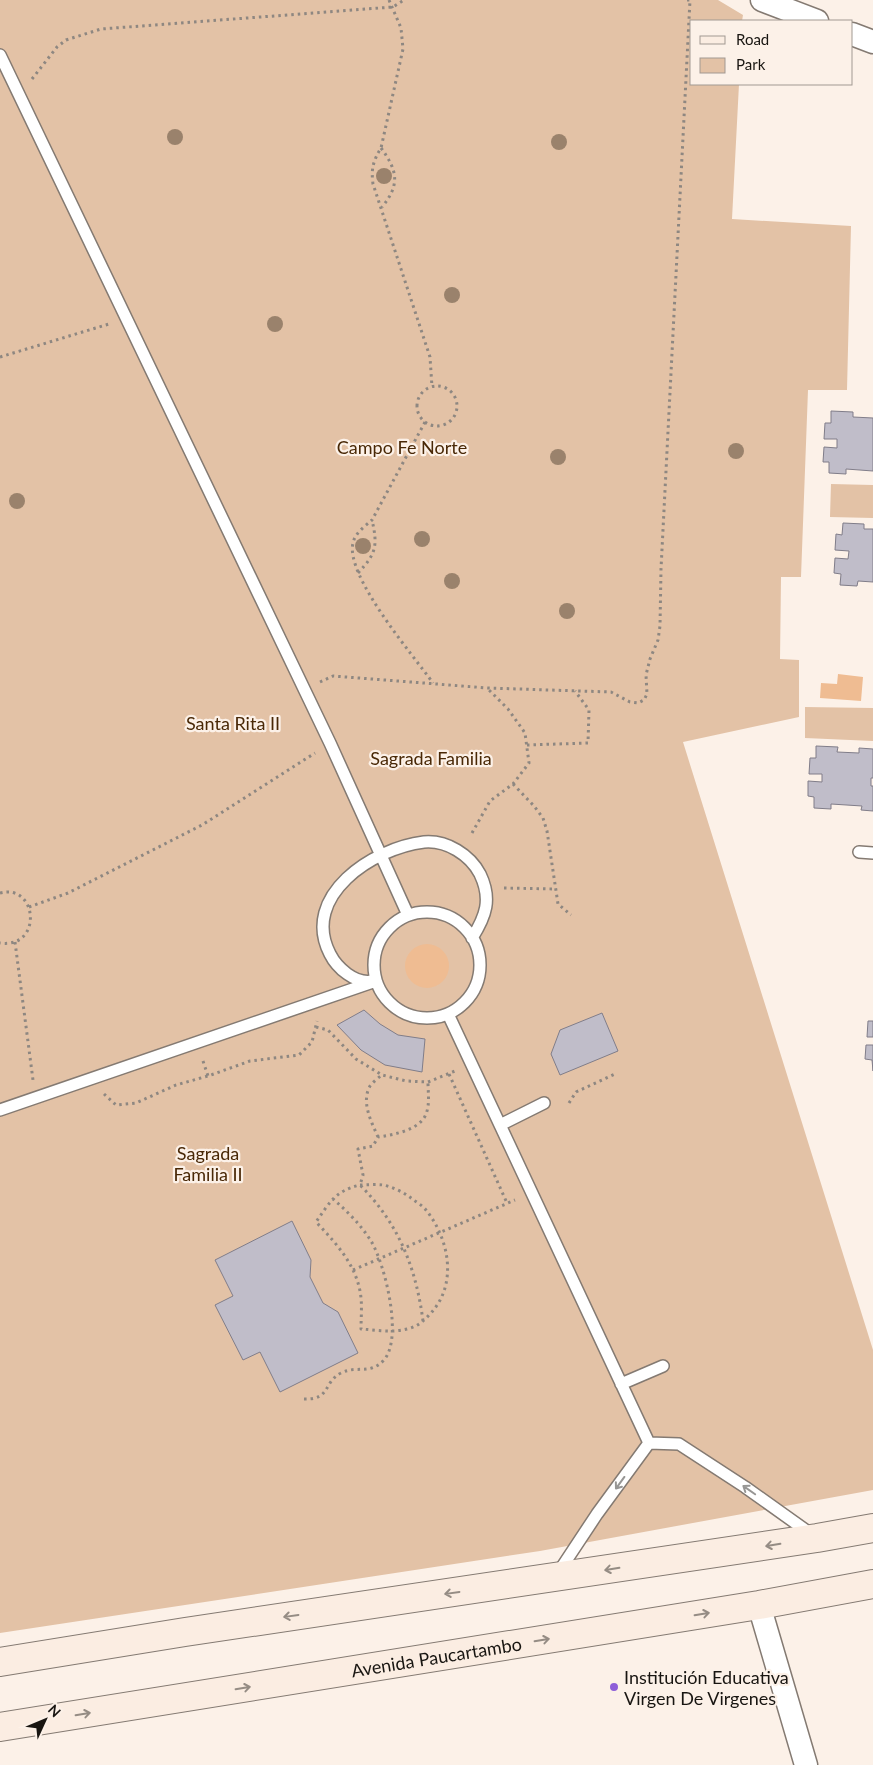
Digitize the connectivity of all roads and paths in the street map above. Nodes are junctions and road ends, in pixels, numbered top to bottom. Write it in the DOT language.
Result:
graph roads {
  1 [pos="389,0"];
  2 [pos="404,0"];
  3 [pos="687,0"];
  4 [pos="762,0"];
  5 [pos="393,7"];
  6 [pos="814,20"];
  7 [pos="853,34"];
  8 [pos="873,42"];
  9 [pos="0,55"];
  10 [pos="20,96"];
  11 [pos="381,148"];
  12 [pos="382,206"];
  13 [pos="126,319"];
  14 [pos="0,357"];
  15 [pos="432,387"];
  16 [pos="425,422"];
  17 [pos="372,520"];
  18 [pos="358,573"];
  19 [pos="434,683"];
  20 [pos="488,688"];
  21 [pos="304,690"];
  22 [pos="575,691"];
  23 [pos="330,743"];
  24 [pos="527,745"];
  25 [pos="513,784"];
  26 [pos="472,833"];
  27 [pos="859,852"];
  28 [pos="873,853"];
  29 [pos="382,855"];
  30 [pos="503,888"];
  31 [pos="556,889"];
  32 [pos="0,892"];
  33 [pos="29,907"];
  34 [pos="408,914"];
  35 [pos="571,915"];
  36 [pos="472,938"];
  37 [pos="15,942"];
  38 [pos="0,943"];
  39 [pos="376,981"];
  40 [pos="322,999"];
  41 [pos="448,1014"];
  42 [pos="316,1028"];
  43 [pos="470,1062"];
  44 [pos="449,1074"];
  45 [pos="617,1074"];
  46 [pos="382,1075"];
  47 [pos="88,1079"];
  48 [pos="428,1082"];
  49 [pos="36,1097"];
  50 [pos="544,1103"];
  51 [pos="569,1103"];
  52 [pos="0,1110"];
  53 [pos="500,1124"];
  54 [pos="378,1137"];
  55 [pos="360,1185"];
  56 [pos="532,1192"];
  57 [pos="333,1199"];
  58 [pos="508,1203"];
  59 [pos="440,1232"];
  60 [pos="404,1248"];
  61 [pos="380,1258"];
  62 [pos="353,1270"];
  63 [pos="423,1322"];
  64 [pos="392,1331"];
  65 [pos="662,1366"];
  66 [pos="621,1384"];
  67 [pos="304,1399"];
  68 [pos="649,1443"];
  69 [pos="873,1528"];
  70 [pos="817,1538"];
  71 [pos="554,1578"];
  72 [pos="873,1584"];
  73 [pos="759,1605"];
  74 [pos="0,1662"];
  75 [pos="0,1727"];
  76 [pos="806,1765"];
  1 -- 5 [label="path"];
  2 -- 5 [label="path"];
  3 -- 22 [label="path"];
  4 -- 6 [label="street"];
  5 -- 10 [label="path"];
  5 -- 11 [label="path"];
  7 -- 8 [label="street"];
  9 -- 10 [label="lane"];
  10 -- 13 [label="lane"];
  11 -- 12 [label="path"];
  11 -- 12 [label="path"];
  12 -- 15 [label="path"];
  13 -- 14 [label="path"];
  13 -- 21 [label="lane"];
  15 -- 16 [label="path"];
  15 -- 16 [label="path"];
  16 -- 17 [label="path"];
  17 -- 18 [label="path"];
  17 -- 18 [label="path"];
  18 -- 19 [label="path"];
  19 -- 20 [label="path"];
  19 -- 21 [label="path"];
  20 -- 22 [label="path"];
  20 -- 24 [label="path"];
  21 -- 23 [label="lane"];
  22 -- 24 [label="path"];
  23 -- 29 [label="lane"];
  23 -- 33 [label="path"];
  24 -- 25 [label="path"];
  25 -- 26 [label="path"];
  25 -- 31 [label="path"];
  27 -- 28 [label="lane"];
  29 -- 34 [label="lane"];
  29 -- 36 [label="lane"];
  29 -- 39 [label="lane"];
  30 -- 31 [label="path"];
  31 -- 35 [label="path"];
  32 -- 33 [label="path"];
  33 -- 37 [label="path"];
  34 -- 36 [label="lane"];
  34 -- 39 [label="lane"];
  36 -- 41 [label="lane"];
  37 -- 38 [label="path"];
  37 -- 49 [label="path"];
  39 -- 40 [label="lane"];
  39 -- 41 [label="lane"];
  40 -- 42 [label="path"];
  40 -- 47 [label="lane"];
  41 -- 43 [label="lane"];
  42 -- 46 [label="path"];
  42 -- 47 [label="path"];
  43 -- 44 [label="path"];
  43 -- 53 [label="lane"];
  44 -- 48 [label="path"];
  44 -- 58 [label="path"];
  45 -- 51 [label="path"];
  46 -- 48 [label="path"];
  46 -- 54 [label="path"];
  47 -- 49 [label="lane"];
  48 -- 54 [label="path"];
  49 -- 52 [label="lane"];
  50 -- 53 [label="lane"];
  53 -- 56 [label="lane"];
  54 -- 55 [label="path"];
  55 -- 57 [label="path"];
  55 -- 59 [label="path"];
  55 -- 60 [label="path"];
  56 -- 58 [label="path"];
  56 -- 66 [label="lane"];
  57 -- 61 [label="path"];
  57 -- 62 [label="path"];
  58 -- 59 [label="path"];
  59 -- 60 [label="path"];
  59 -- 63 [label="path"];
  60 -- 61 [label="path"];
  60 -- 63 [label="path"];
  61 -- 62 [label="path"];
  61 -- 64 [label="path"];
  62 -- 64 [label="path"];
  63 -- 64 [label="path"];
  64 -- 67 [label="path"];
  65 -- 66 [label="lane"];
  66 -- 68 [label="lane"];
  70 -- 68 [label="lane, one-way"];
  68 -- 71 [label="lane, one-way"];
  69 -- 70 [label="main road"];
  70 -- 71 [label="main road, one-way"];
  71 -- 74 [label="main road, one-way"];
  72 -- 73 [label="main road, Avenida Paucartambo"];
  75 -- 73 [label="main road, Avenida Paucartambo, one-way"];
  73 -- 76 [label="street"];
}
